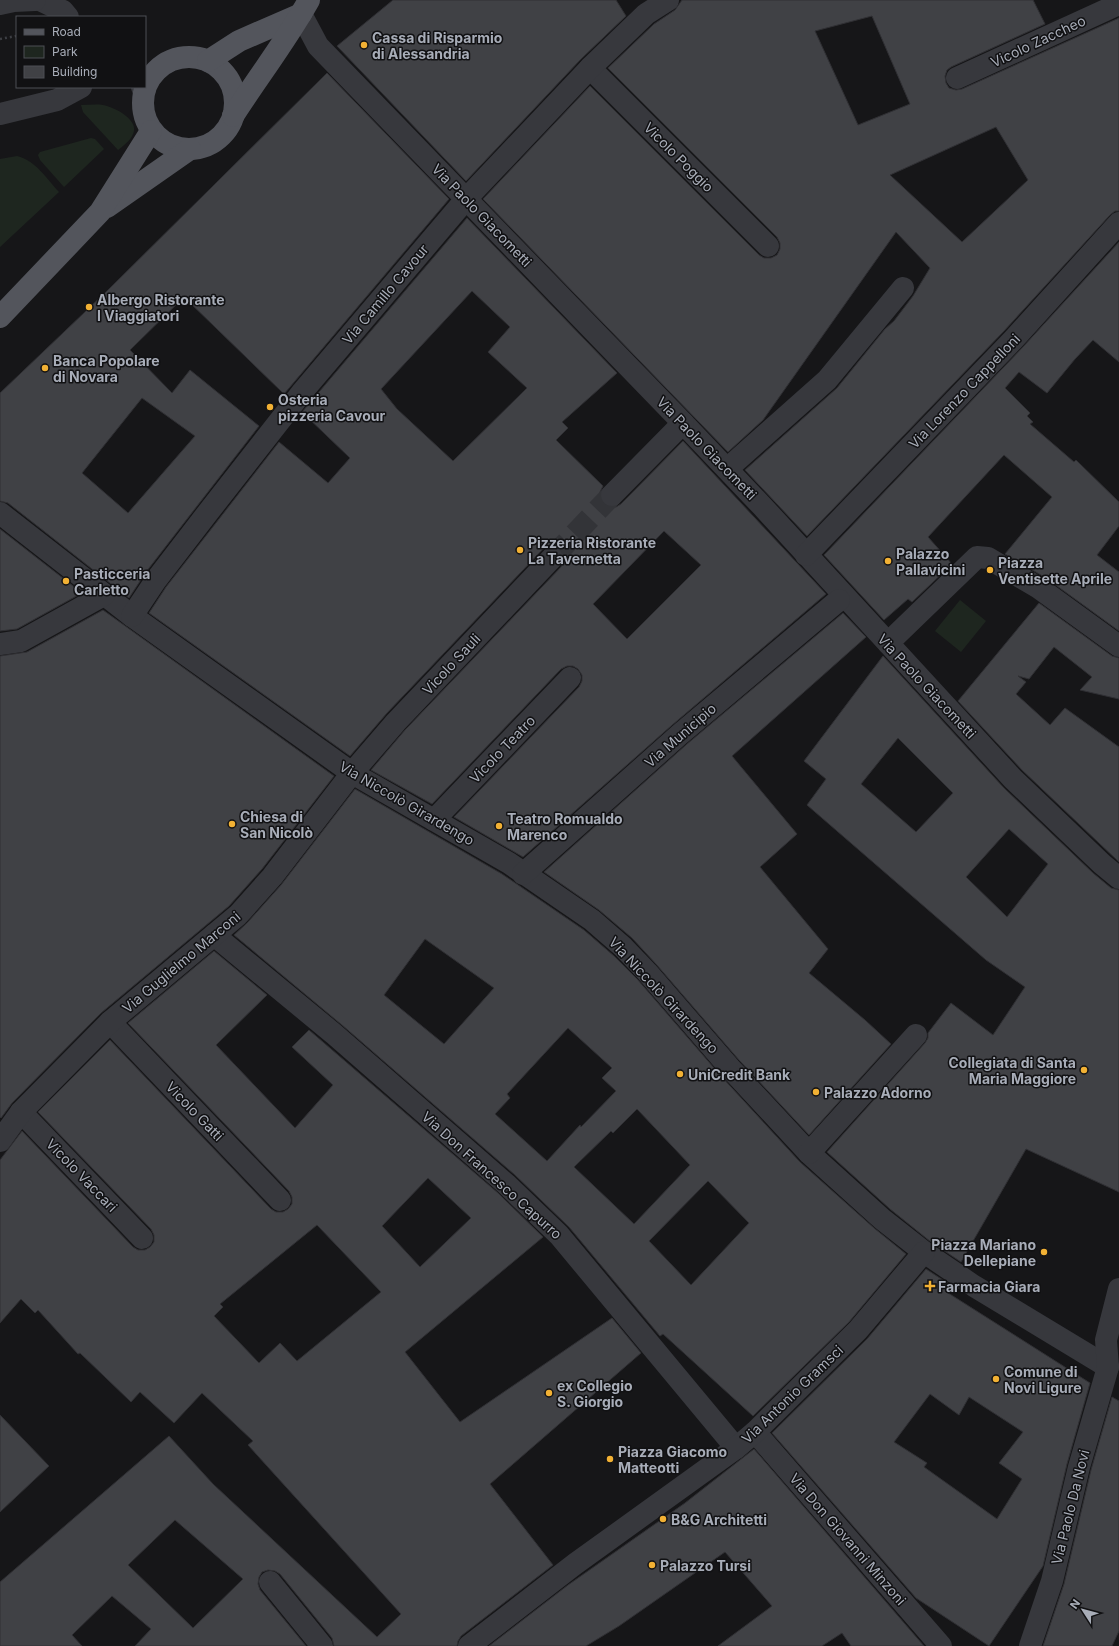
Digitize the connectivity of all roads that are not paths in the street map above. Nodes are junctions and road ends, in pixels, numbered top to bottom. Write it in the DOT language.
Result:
graph roads {
  1 [pos="35,0"];
  2 [pos="40,0"];
  3 [pos="668,0"];
  4 [pos="1117,0"];
  5 [pos="0,4"];
  6 [pos="1119,4"];
  7 [pos="305,7"];
  8 [pos="69,9"];
  9 [pos="208,61"];
  10 [pos="590,68"];
  11 [pos="957,78"];
  12 [pos="146,84"];
  13 [pos="78,88"];
  14 [pos="143,88"];
  15 [pos="0,114"];
  16 [pos="233,116"];
  17 [pos="151,131"];
  18 [pos="190,149"];
  19 [pos="466,199"];
  20 [pos="100,212"];
  21 [pos="1119,223"];
  22 [pos="768,246"];
  23 [pos="903,288"];
  24 [pos="1,315"];
  25 [pos="683,423"];
  26 [pos="726,469"];
  27 [pos="612,495"];
  28 [pos="0,513"];
  29 [pos="806,555"];
  30 [pos="552,558"];
  31 [pos="104,595"];
  32 [pos="839,600"];
  33 [pos="132,616"];
  34 [pos="888,643"];
  35 [pos="0,644"];
  36 [pos="1119,646"];
  37 [pos="570,678"];
  38 [pos="352,773"];
  39 [pos="434,820"];
  40 [pos="523,874"];
  41 [pos="1119,878"];
  42 [pos="214,935"];
  43 [pos="110,1022"];
  44 [pos="916,1035"];
  45 [pos="21,1112"];
  46 [pos="2,1134"];
  47 [pos="809,1153"];
  48 [pos="280,1200"];
  49 [pos="142,1238"];
  50 [pos="924,1252"];
  51 [pos="1119,1289"];
  52 [pos="1112,1342"];
  53 [pos="1108,1367"];
  54 [pos="755,1432"];
  55 [pos="736,1448"];
  56 [pos="270,1582"];
  57 [pos="322,1646"];
  58 [pos="469,1646"];
  59 [pos="941,1646"];
  60 [pos="1030,1646"];
  1 -- 5 [label="street"];
  2 -- 8 [label="street"];
  3 -- 10 [label="street, Via Camillo Cavour"];
  4 -- 6 [label="street"];
  6 -- 11 [label="street, Vicolo Zaccheo"];
  7 -- 9 [label="main road"];
  7 -- 16 [label="main road"];
  7 -- 19 [label="street, Via Paolo Giacometti"];
  9 -- 12 [label="main road"];
  9 -- 16 [label="main road"];
  10 -- 19 [label="street, Via Camillo Cavour"];
  10 -- 22 [label="street, Vicolo Poggio"];
  13 -- 15 [label="street"];
  14 -- 17 [label="main road"];
  16 -- 18 [label="main road"];
  17 -- 18 [label="main road"];
  17 -- 20 [label="main road"];
  18 -- 20 [label="main road"];
  19 -- 25 [label="street, Via Paolo Giacometti"];
  19 -- 33 [label="street, Via Camillo Cavour"];
  20 -- 24 [label="main road"];
  21 -- 29 [label="street, Via Lorenzo Cappelloni"];
  23 -- 26 [label="street"];
  25 -- 26 [label="street, Via Paolo Giacometti"];
  25 -- 27 [label="street"];
  26 -- 29 [label="street, Via Paolo Giacometti"];
  28 -- 31 [label="street, Via Niccolò Girardengo"];
  29 -- 34 [label="street, Via Paolo Giacometti"];
  30 -- 38 [label="street, Vicolo Sauli"];
  31 -- 33 [label="street, Via Niccolò Girardengo"];
  31 -- 35 [label="street"];
  32 -- 40 [label="street, Via Municipio"];
  33 -- 38 [label="street, Via Niccolò Girardengo"];
  34 -- 36 [label="street"];
  34 -- 41 [label="street, Via Paolo Giacometti"];
  37 -- 39 [label="street, Vicolo Teatro"];
  38 -- 39 [label="street, Via Niccolò Girardengo"];
  38 -- 42 [label="street, Via Guglielmo Marconi"];
  39 -- 40 [label="street, Via Niccolò Girardengo"];
  40 -- 47 [label="street, Via Niccolò Girardengo"];
  42 -- 43 [label="street, Via Guglielmo Marconi"];
  42 -- 55 [label="street, Via Don Francesco Capurro"];
  43 -- 45 [label="street, Via Guglielmo Marconi"];
  43 -- 48 [label="street, Vicolo Gatti"];
  44 -- 47 [label="street"];
  45 -- 46 [label="street, Via Guglielmo Marconi"];
  45 -- 49 [label="street, Vicolo Vaccari"];
  47 -- 50 [label="street, Via Niccolò Girardengo"];
  50 -- 53 [label="street, Via Niccolò Girardengo"];
  50 -- 54 [label="street, Via Antonio Gramsci"];
  51 -- 52 [label="street"];
  52 -- 53 [label="street"];
  53 -- 60 [label="street, Via Paolo Da Novi"];
  54 -- 55 [label="street, Via Antonio Gramsci"];
  54 -- 59 [label="street, Via Don Giovanni Minzoni"];
  55 -- 58 [label="street, Via Antonio Gramsci"];
  56 -- 57 [label="street"];
}
